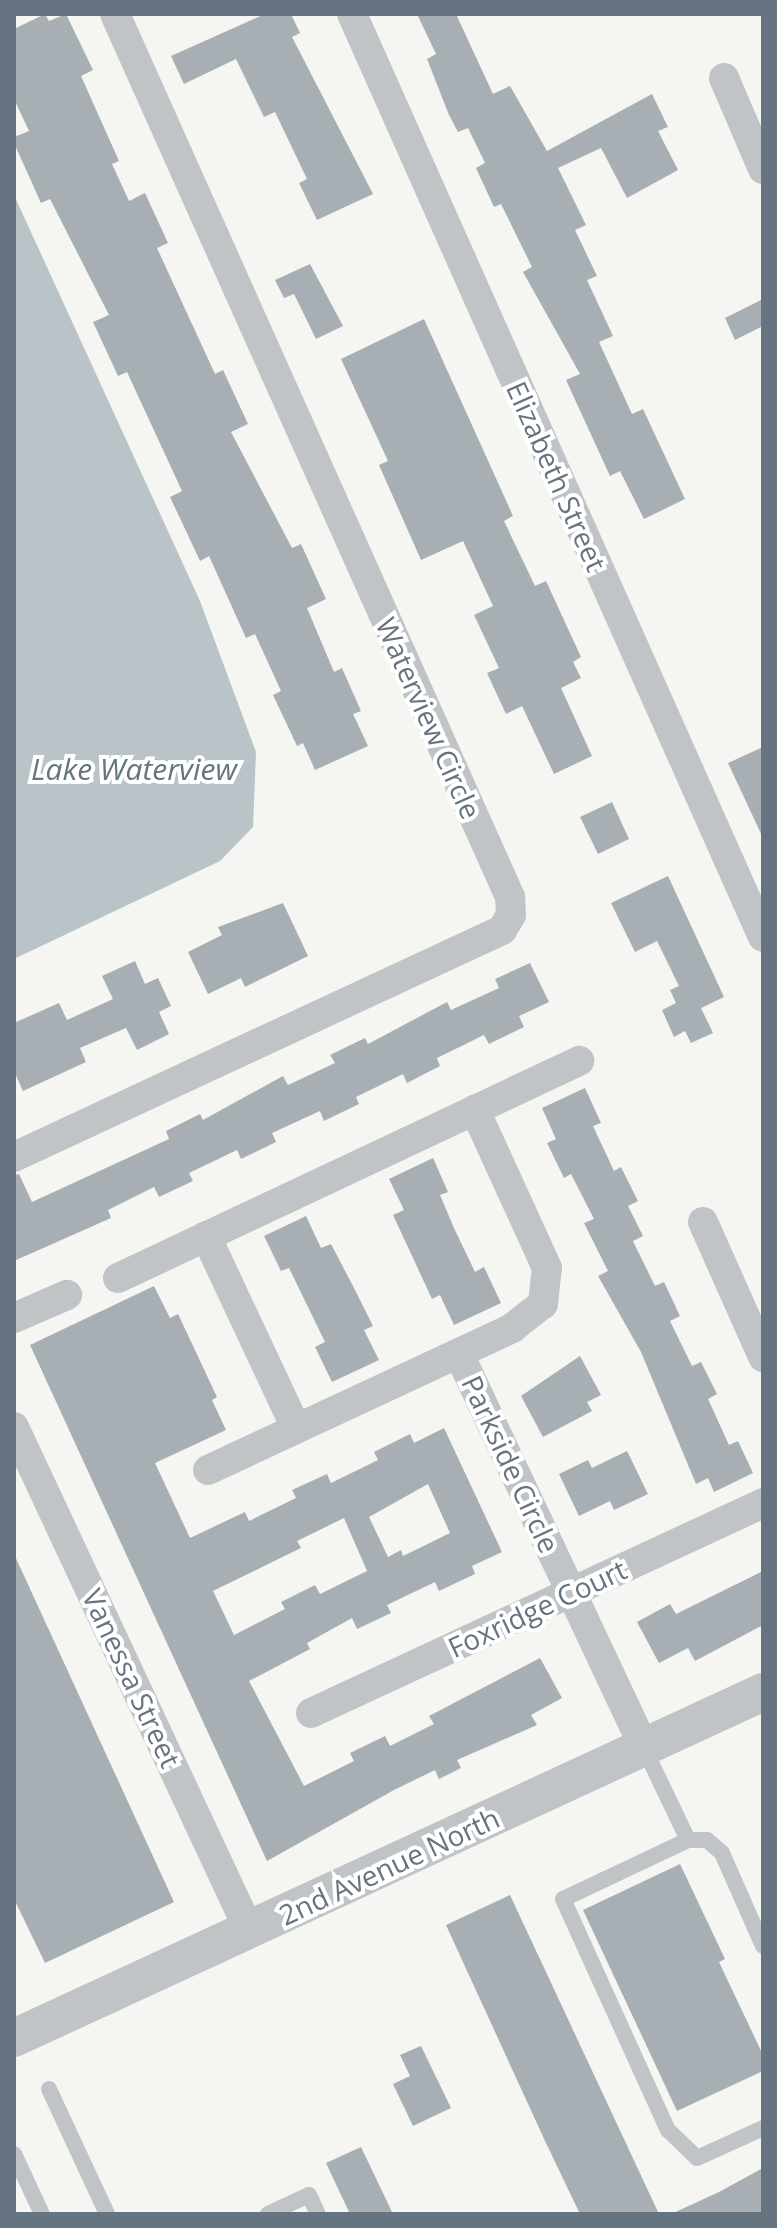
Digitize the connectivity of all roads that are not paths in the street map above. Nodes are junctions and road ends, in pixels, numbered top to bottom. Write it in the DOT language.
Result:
graph roads {
  1 [pos="115,14"];
  2 [pos="352,14"];
  3 [pos="724,78"];
  4 [pos="763,169"];
  5 [pos="763,937"];
  6 [pos="579,1061"];
  7 [pos="475,1110"];
  8 [pos="14,1157"];
  9 [pos="703,1222"];
  10 [pos="206,1236"];
  11 [pos="118,1278"];
  12 [pos="67,1295"];
  13 [pos="14,1318"];
  14 [pos="459,1354"];
  15 [pos="763,1357"];
  16 [pos="14,1427"];
  17 [pos="296,1428"];
  18 [pos="208,1470"];
  19 [pos="763,1503"];
  20 [pos="571,1592"];
  21 [pos="763,1692"];
  22 [pos="311,1713"];
  23 [pos="644,1748"];
  24 [pos="688,1840"];
  25 [pos="249,1930"];
  26 [pos="763,1946"];
  27 [pos="17,2030"];
  28 [pos="49,2089"];
  29 [pos="763,2128"];
  30 [pos="14,2154"];
  31 [pos="42,2214"];
  32 [pos="107,2214"];
  33 [pos="268,2214"];
  34 [pos="318,2214"];
  1 -- 8 [label="street, Waterview Circle"];
  2 -- 5 [label="street, Elizabeth Street"];
  3 -- 4 [label="street"];
  6 -- 7 [label="street"];
  7 -- 10 [label="street"];
  7 -- 14 [label="street, Parkside Circle"];
  9 -- 15 [label="street"];
  10 -- 11 [label="street"];
  10 -- 17 [label="street"];
  12 -- 13 [label="street"];
  14 -- 17 [label="street, Parkside Circle"];
  14 -- 20 [label="street, Parkside Circle"];
  16 -- 25 [label="street, Vanessa Street"];
  17 -- 18 [label="street, Parkside Circle"];
  19 -- 20 [label="street, Foxridge Court"];
  20 -- 22 [label="street, Foxridge Court"];
  20 -- 23 [label="street, Parkside Circle"];
  21 -- 23 [label="street, 2nd Avenue North"];
  23 -- 24 [label="lane"];
  23 -- 25 [label="street, 2nd Avenue North"];
  24 -- 26 [label="lane"];
  24 -- 29 [label="lane"];
  25 -- 27 [label="street, 2nd Avenue North"];
  28 -- 32 [label="lane"];
  30 -- 31 [label="lane"];
  33 -- 34 [label="lane"];
}
